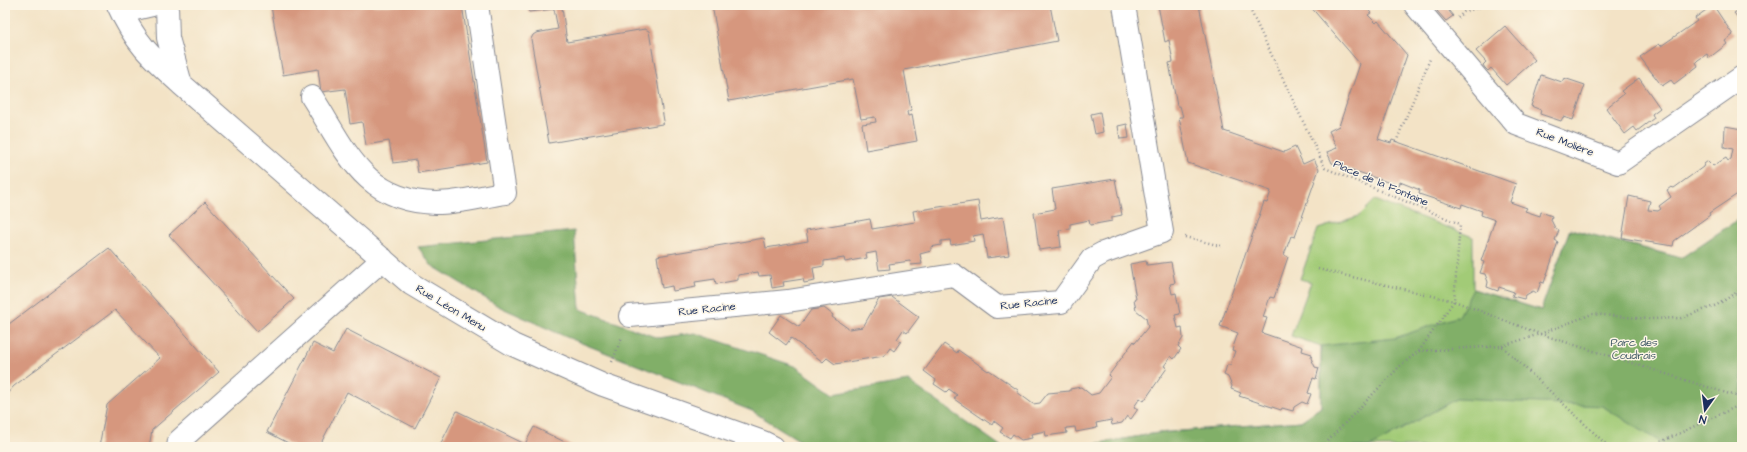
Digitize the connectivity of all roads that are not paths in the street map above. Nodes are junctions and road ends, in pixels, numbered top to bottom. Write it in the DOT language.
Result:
graph roads {
  1 [pos="119,5"];
  2 [pos="152,5"];
  3 [pos="167,5"];
  4 [pos="477,5"];
  5 [pos="1124,5"];
  6 [pos="1415,5"];
  7 [pos="1742,77"];
  8 [pos="181,84"];
  9 [pos="312,97"];
  10 [pos="383,259"];
  11 [pos="630,316"];
  12 [pos="178,447"];
  13 [pos="773,447"];
  1 -- 2 [label="street, Rue Léon Menu"];
  1 -- 8 [label="street, Rue Léon Menu"];
  3 -- 8 [label="street"];
  4 -- 9 [label="street"];
  5 -- 11 [label="street, Rue Racine"];
  6 -- 7 [label="street, Rue Molière"];
  8 -- 10 [label="street, Rue Léon Menu"];
  10 -- 12 [label="street"];
  10 -- 13 [label="street, Rue Léon Menu"];
}
